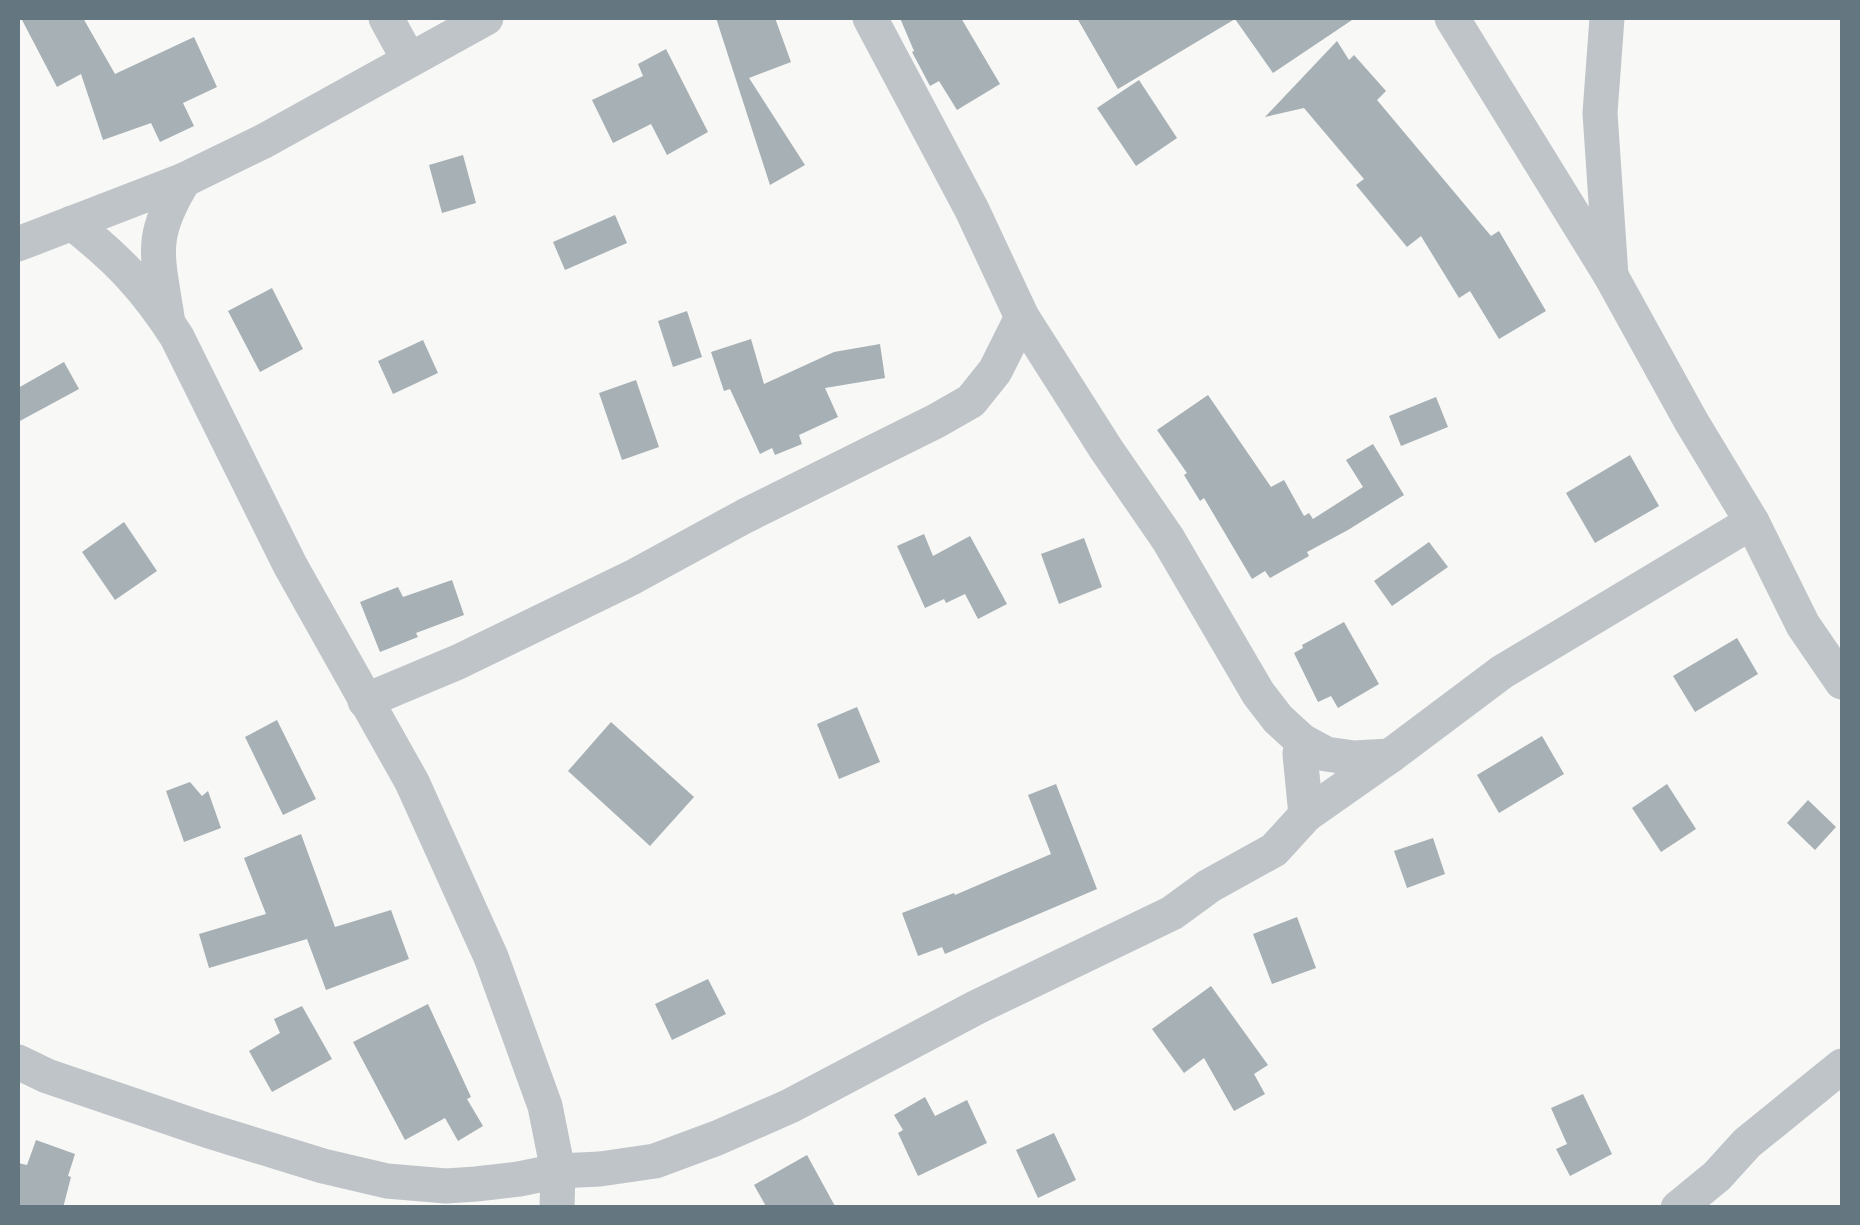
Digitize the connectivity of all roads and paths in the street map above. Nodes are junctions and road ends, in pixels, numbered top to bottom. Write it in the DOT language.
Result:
graph roads {
  1 [pos="386,18"];
  2 [pos="486,18"];
  3 [pos="870,18"];
  4 [pos="1452,18"];
  5 [pos="1607,18"];
  6 [pos="409,60"];
  7 [pos="184,180"];
  8 [pos="72,223"];
  9 [pos="18,244"];
  10 [pos="1610,276"];
  11 [pos="1022,318"];
  12 [pos="168,323"];
  13 [pos="1752,522"];
  14 [pos="1842,682"];
  15 [pos="365,701"];
  16 [pos="1302,741"];
  17 [pos="1390,756"];
  18 [pos="1306,815"];
  19 [pos="18,1062"];
  20 [pos="1842,1066"];
  21 [pos="558,1171"];
  22 [pos="557,1208"];
  23 [pos="1678,1208"];
  1 -- 6 [label="street"];
  2 -- 6 [label="street"];
  3 -- 11 [label="street"];
  4 -- 10 [label="street"];
  5 -- 10 [label="street"];
  6 -- 7 [label="street"];
  7 -- 8 [label="street"];
  7 -- 12 [label="street"];
  8 -- 9 [label="street"];
  8 -- 12 [label="street"];
  10 -- 13 [label="street"];
  11 -- 15 [label="street"];
  11 -- 16 [label="street"];
  12 -- 15 [label="street"];
  13 -- 14 [label="street"];
  13 -- 17 [label="street"];
  15 -- 21 [label="street"];
  16 -- 17 [label="street"];
  16 -- 18 [label="street"];
  17 -- 18 [label="street"];
  18 -- 21 [label="street"];
  19 -- 21 [label="street"];
  20 -- 23 [label="street"];
  21 -- 22 [label="street"];
}
